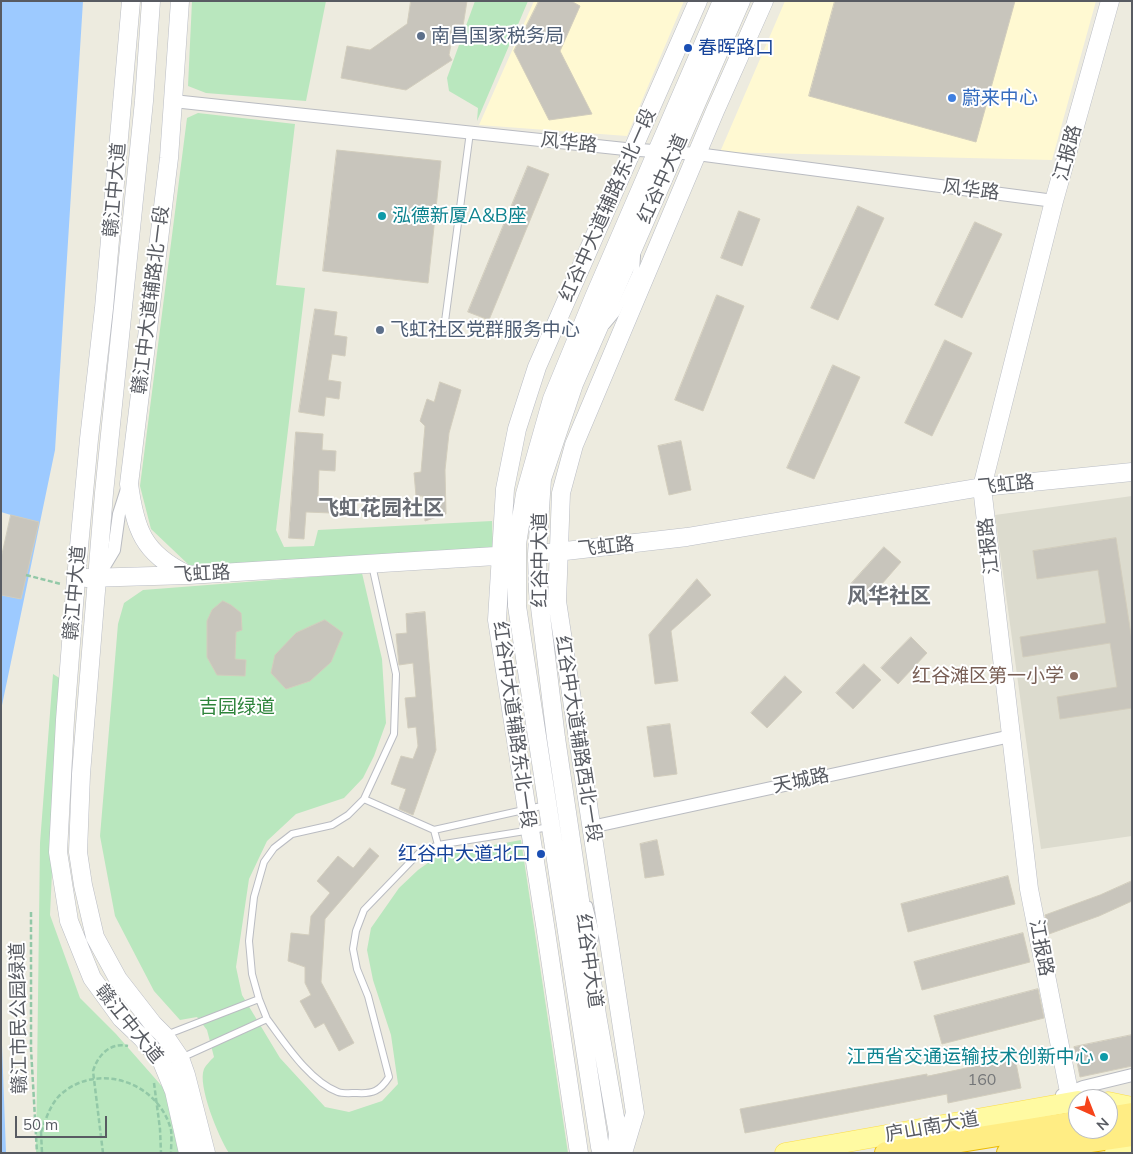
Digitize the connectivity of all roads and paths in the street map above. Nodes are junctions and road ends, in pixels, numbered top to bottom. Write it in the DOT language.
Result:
graph roads {
  1 [pos="131,1"];
  2 [pos="151,1"];
  3 [pos="180,1"];
  4 [pos="698,1"];
  5 [pos="722,1"];
  6 [pos="741,1"];
  7 [pos="764,1"];
  8 [pos="1110,1"];
  9 [pos="173,101"];
  10 [pos="470,132"];
  11 [pos="633,150"];
  12 [pos="657,151"];
  13 [pos="675,152"];
  14 [pos="697,154"];
  15 [pos="1054,201"];
  16 [pos="444,329"];
  17 [pos="593,341"];
  18 [pos="599,385"];
  19 [pos="1132,472"];
  20 [pos="129,484"];
  21 [pos="982,487"];
  22 [pos="559,552"];
  23 [pos="537,554"];
  24 [pos="509,555"];
  25 [pos="372,564"];
  26 [pos="188,575"];
  27 [pos="26,576"];
  28 [pos="98,578"];
  29 [pos="76,579"];
  30 [pos="1011,736"];
  31 [pos="364,799"];
  32 [pos="547,804"];
  33 [pos="527,809"];
  34 [pos="551,827"];
  35 [pos="591,827"];
  36 [pos="434,830"];
  37 [pos="530,830"];
  38 [pos="438,845"];
  39 [pos="31,912"];
  40 [pos="259,999"];
  41 [pos="267,1019"];
  42 [pos="165,1036"];
  43 [pos="132,1048"];
  44 [pos="180,1058"];
  45 [pos="1132,1075"];
  46 [pos="153,1077"];
  47 [pos="1074,1089"];
  48 [pos="1082,1089"];
  49 [pos="1068,1104"];
  50 [pos="1118,1104"];
  51 [pos="1068,1106"];
  52 [pos="1132,1107"];
  53 [pos="1132,1114"];
  54 [pos="1118,1116"];
  55 [pos="1132,1135"];
  56 [pos="1132,1144"];
  57 [pos="37,1153"];
  58 [pos="42,1153"];
  59 [pos="103,1153"];
  60 [pos="161,1153"];
  61 [pos="171,1153"];
  62 [pos="188,1153"];
  63 [pos="206,1153"];
  64 [pos="578,1153"];
  65 [pos="602,1153"];
  66 [pos="616,1153"];
  67 [pos="623,1153"];
  68 [pos="785,1153"];
  69 [pos="886,1153"];
  70 [pos="1008,1153"];
  71 [pos="1115,1153"];
  1 -- 29 [label="street, 赣江中大道"];
  2 -- 28 [label="street, 赣江中大道"];
  3 -- 9 [label="street, 赣江中大道辅路北一段"];
  4 -- 11 [label="street, 红谷中大道辅路东北一段"];
  5 -- 12 [label="street, 红谷中大道"];
  6 -- 13 [label="street, 红谷中大道"];
  7 -- 14 [label="street, 红谷中大道辅路西北一段"];
  8 -- 15 [label="street, 江报路"];
  9 -- 10 [label="street, 风华路"];
  9 -- 20 [label="street, 赣江中大道辅路北一段"];
  10 -- 11 [label="street, 风华路"];
  10 -- 16 [label="lane"];
  11 -- 12 [label="street, 风华路"];
  11 -- 24 [label="street, 红谷中大道辅路东北一段"];
  12 -- 13 [label="street, 风华路"];
  12 -- 24 [label="street, 红谷中大道"];
  13 -- 14 [label="street, 风华路"];
  13 -- 17 [label="street, 红谷中大道"];
  14 -- 15 [label="street, 风华路"];
  14 -- 18 [label="street, 红谷中大道辅路西北一段"];
  15 -- 21 [label="street, 江报路"];
  17 -- 18 [label="street"];
  17 -- 23 [label="street, 红谷中大道"];
  18 -- 22 [label="street, 红谷中大道辅路西北一段"];
  19 -- 21 [label="street, 飞虹路"];
  20 -- 26 [label="street, 赣江中大道辅路北一段"];
  20 -- 28 [label="street"];
  21 -- 22 [label="street, 飞虹路"];
  21 -- 30 [label="street, 江报路"];
  22 -- 23 [label="street, 飞虹路"];
  22 -- 35 [label="street, 红谷中大道辅路西北一段"];
  23 -- 24 [label="street, 飞虹路"];
  23 -- 66 [label="street, 红谷中大道"];
  24 -- 25 [label="street, 飞虹路"];
  24 -- 32 [label="street, 红谷中大道"];
  24 -- 33 [label="street, 红谷中大道辅路东北一段"];
  25 -- 26 [label="street, 飞虹路"];
  25 -- 31 [label="lane"];
  26 -- 28 [label="street, 飞虹路"];
  27 -- 29 [label="path"];
  28 -- 29 [label="street, 飞虹路"];
  28 -- 42 [label="street, 赣江中大道"];
  29 -- 62 [label="street, 赣江中大道"];
  30 -- 35 [label="street, 天城路"];
  30 -- 47 [label="street, 江报路"];
  31 -- 36 [label="lane"];
  31 -- 40 [label="lane"];
  32 -- 33 [label="lane"];
  32 -- 34 [label="street, 红谷中大道"];
  33 -- 36 [label="lane"];
  33 -- 37 [label="street, 红谷中大道辅路东北一段"];
  34 -- 37 [label="lane"];
  34 -- 65 [label="street, 红谷中大道"];
  35 -- 67 [label="street, 红谷中大道辅路西北一段"];
  36 -- 38 [label="lane"];
  37 -- 38 [label="lane"];
  37 -- 64 [label="street, 红谷中大道辅路东北一段"];
  38 -- 41 [label="lane"];
  39 -- 57 [label="path, 赣江市民公园绿道"];
  40 -- 41 [label="lane"];
  40 -- 42 [label="lane"];
  41 -- 44 [label="lane"];
  42 -- 44 [label="street, 赣江中大道"];
  43 -- 59 [label="path"];
  44 -- 63 [label="street, 赣江中大道"];
  45 -- 48 [label="street"];
  46 -- 60 [label="path, bridge"];
  49 -- 68 [label="main road, 庐山南大道"];
  50 -- 52 [label="main road"];
  51 -- 69 [label="highway"];
  53 -- 54 [label="highway"];
  55 -- 70 [label="highway"];
  56 -- 71 [label="main road"];
  58 -- 61 [label="path, bridge"];
}
